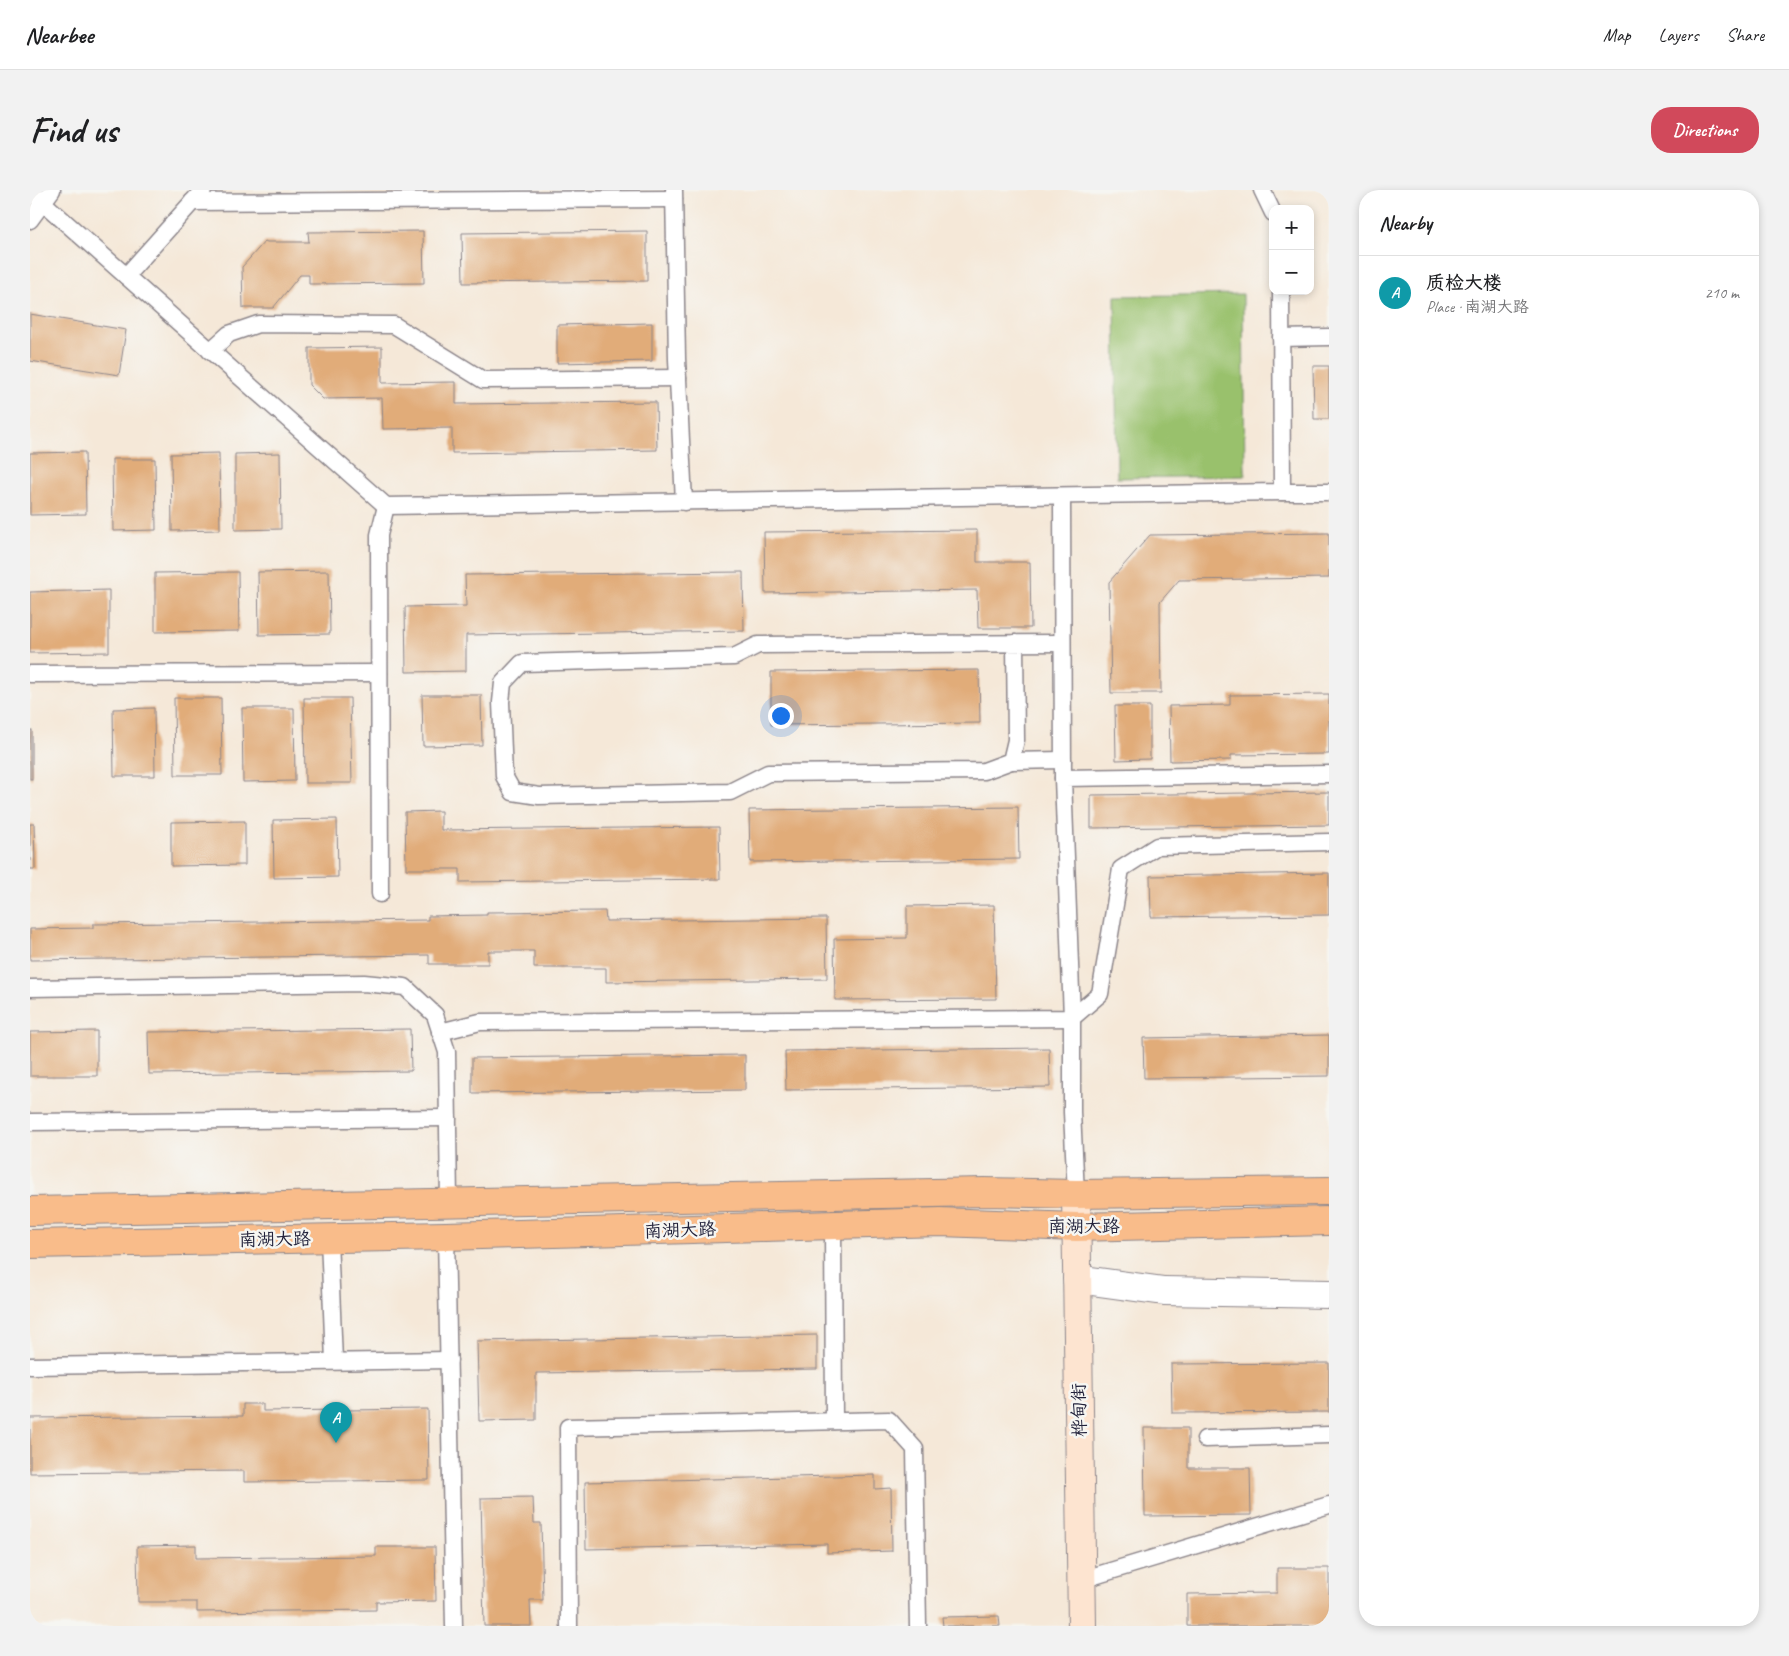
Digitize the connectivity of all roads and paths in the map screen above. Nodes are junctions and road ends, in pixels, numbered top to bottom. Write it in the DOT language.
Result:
graph roads {
  1 [pos="203,190"];
  2 [pos="1262,190"];
  3 [pos="30,191"];
  4 [pos="674,195"];
  5 [pos="48,197"];
  6 [pos="192,202"];
  7 [pos="1269,205"];
  8 [pos="30,220"];
  9 [pos="126,276"];
  10 [pos="1281,295"];
  11 [pos="1329,337"];
  12 [pos="1281,338"];
  13 [pos="210,350"];
  14 [pos="678,378"];
  15 [pos="1282,492"];
  16 [pos="1329,492"];
  17 [pos="1062,496"];
  18 [pos="684,502"];
  19 [pos="386,506"];
  20 [pos="1015,643"];
  21 [pos="1062,643"];
  22 [pos="379,673"];
  23 [pos="30,674"];
  24 [pos="1063,760"];
  25 [pos="1011,761"];
  26 [pos="1329,774"];
  27 [pos="1063,778"];
  28 [pos="1329,842"];
  29 [pos="380,894"];
  30 [pos="30,988"];
  31 [pos="1072,1018"];
  32 [pos="440,1032"];
  33 [pos="448,1118"];
  34 [pos="30,1122"];
  35 [pos="1329,1191"];
  36 [pos="1076,1194"];
  37 [pos="449,1203"];
  38 [pos="30,1211"];
  39 [pos="1329,1221"];
  40 [pos="833,1225"];
  41 [pos="1076,1227"];
  42 [pos="446,1236"];
  43 [pos="329,1238"];
  44 [pos="30,1244"];
  45 [pos="1077,1280"];
  46 [pos="1329,1294"];
  47 [pos="449,1360"];
  48 [pos="334,1361"];
  49 [pos="30,1366"];
  50 [pos="834,1421"];
  51 [pos="1329,1435"];
  52 [pos="1205,1439"];
  53 [pos="1329,1505"];
  54 [pos="1081,1580"];
  55 [pos="454,1626"];
  56 [pos="569,1626"];
  57 [pos="918,1626"];
  58 [pos="1082,1626"];
  1 -- 6 [label="lane"];
  2 -- 7 [label="lane"];
  3 -- 5 [label="lane"];
  4 -- 6 [label="lane"];
  4 -- 14 [label="lane"];
  5 -- 8 [label="lane"];
  5 -- 9 [label="lane"];
  6 -- 9 [label="lane"];
  9 -- 13 [label="lane"];
  10 -- 12 [label="lane"];
  11 -- 12 [label="lane"];
  12 -- 15 [label="lane"];
  13 -- 14 [label="lane"];
  13 -- 19 [label="lane"];
  14 -- 18 [label="lane"];
  15 -- 16 [label="lane"];
  15 -- 17 [label="lane"];
  17 -- 18 [label="lane"];
  17 -- 21 [label="lane"];
  18 -- 19 [label="lane"];
  19 -- 22 [label="lane"];
  20 -- 21 [label="lane"];
  20 -- 25 [label="lane"];
  20 -- 25 [label="lane"];
  21 -- 24 [label="lane"];
  22 -- 23 [label="lane"];
  22 -- 29 [label="lane"];
  24 -- 25 [label="lane"];
  24 -- 27 [label="lane"];
  26 -- 27 [label="lane"];
  27 -- 31 [label="lane"];
  28 -- 31 [label="lane"];
  30 -- 32 [label="lane"];
  31 -- 32 [label="lane"];
  31 -- 36 [label="lane"];
  32 -- 33 [label="lane"];
  33 -- 34 [label="lane"];
  33 -- 37 [label="lane"];
  35 -- 36 [label="main road, 南湖大路"];
  36 -- 37 [label="main road, 南湖大路"];
  36 -- 41 [label="street, 桦甸街"];
  37 -- 38 [label="main road, 南湖大路"];
  39 -- 41 [label="main road, 南湖大路"];
  40 -- 41 [label="main road, 南湖大路"];
  40 -- 42 [label="main road, 南湖大路"];
  40 -- 50 [label="lane"];
  41 -- 45 [label="street, 桦甸街"];
  42 -- 43 [label="main road, 南湖大路"];
  42 -- 47 [label="lane"];
  43 -- 44 [label="main road, 南湖大路"];
  43 -- 48 [label="lane"];
  45 -- 46 [label="street"];
  45 -- 54 [label="street, 桦甸街"];
  47 -- 48 [label="lane"];
  47 -- 55 [label="lane"];
  48 -- 49 [label="lane"];
  50 -- 56 [label="lane"];
  50 -- 57 [label="lane"];
  51 -- 52 [label="lane"];
  53 -- 54 [label="lane"];
  54 -- 58 [label="street, 桦甸街"];
}
